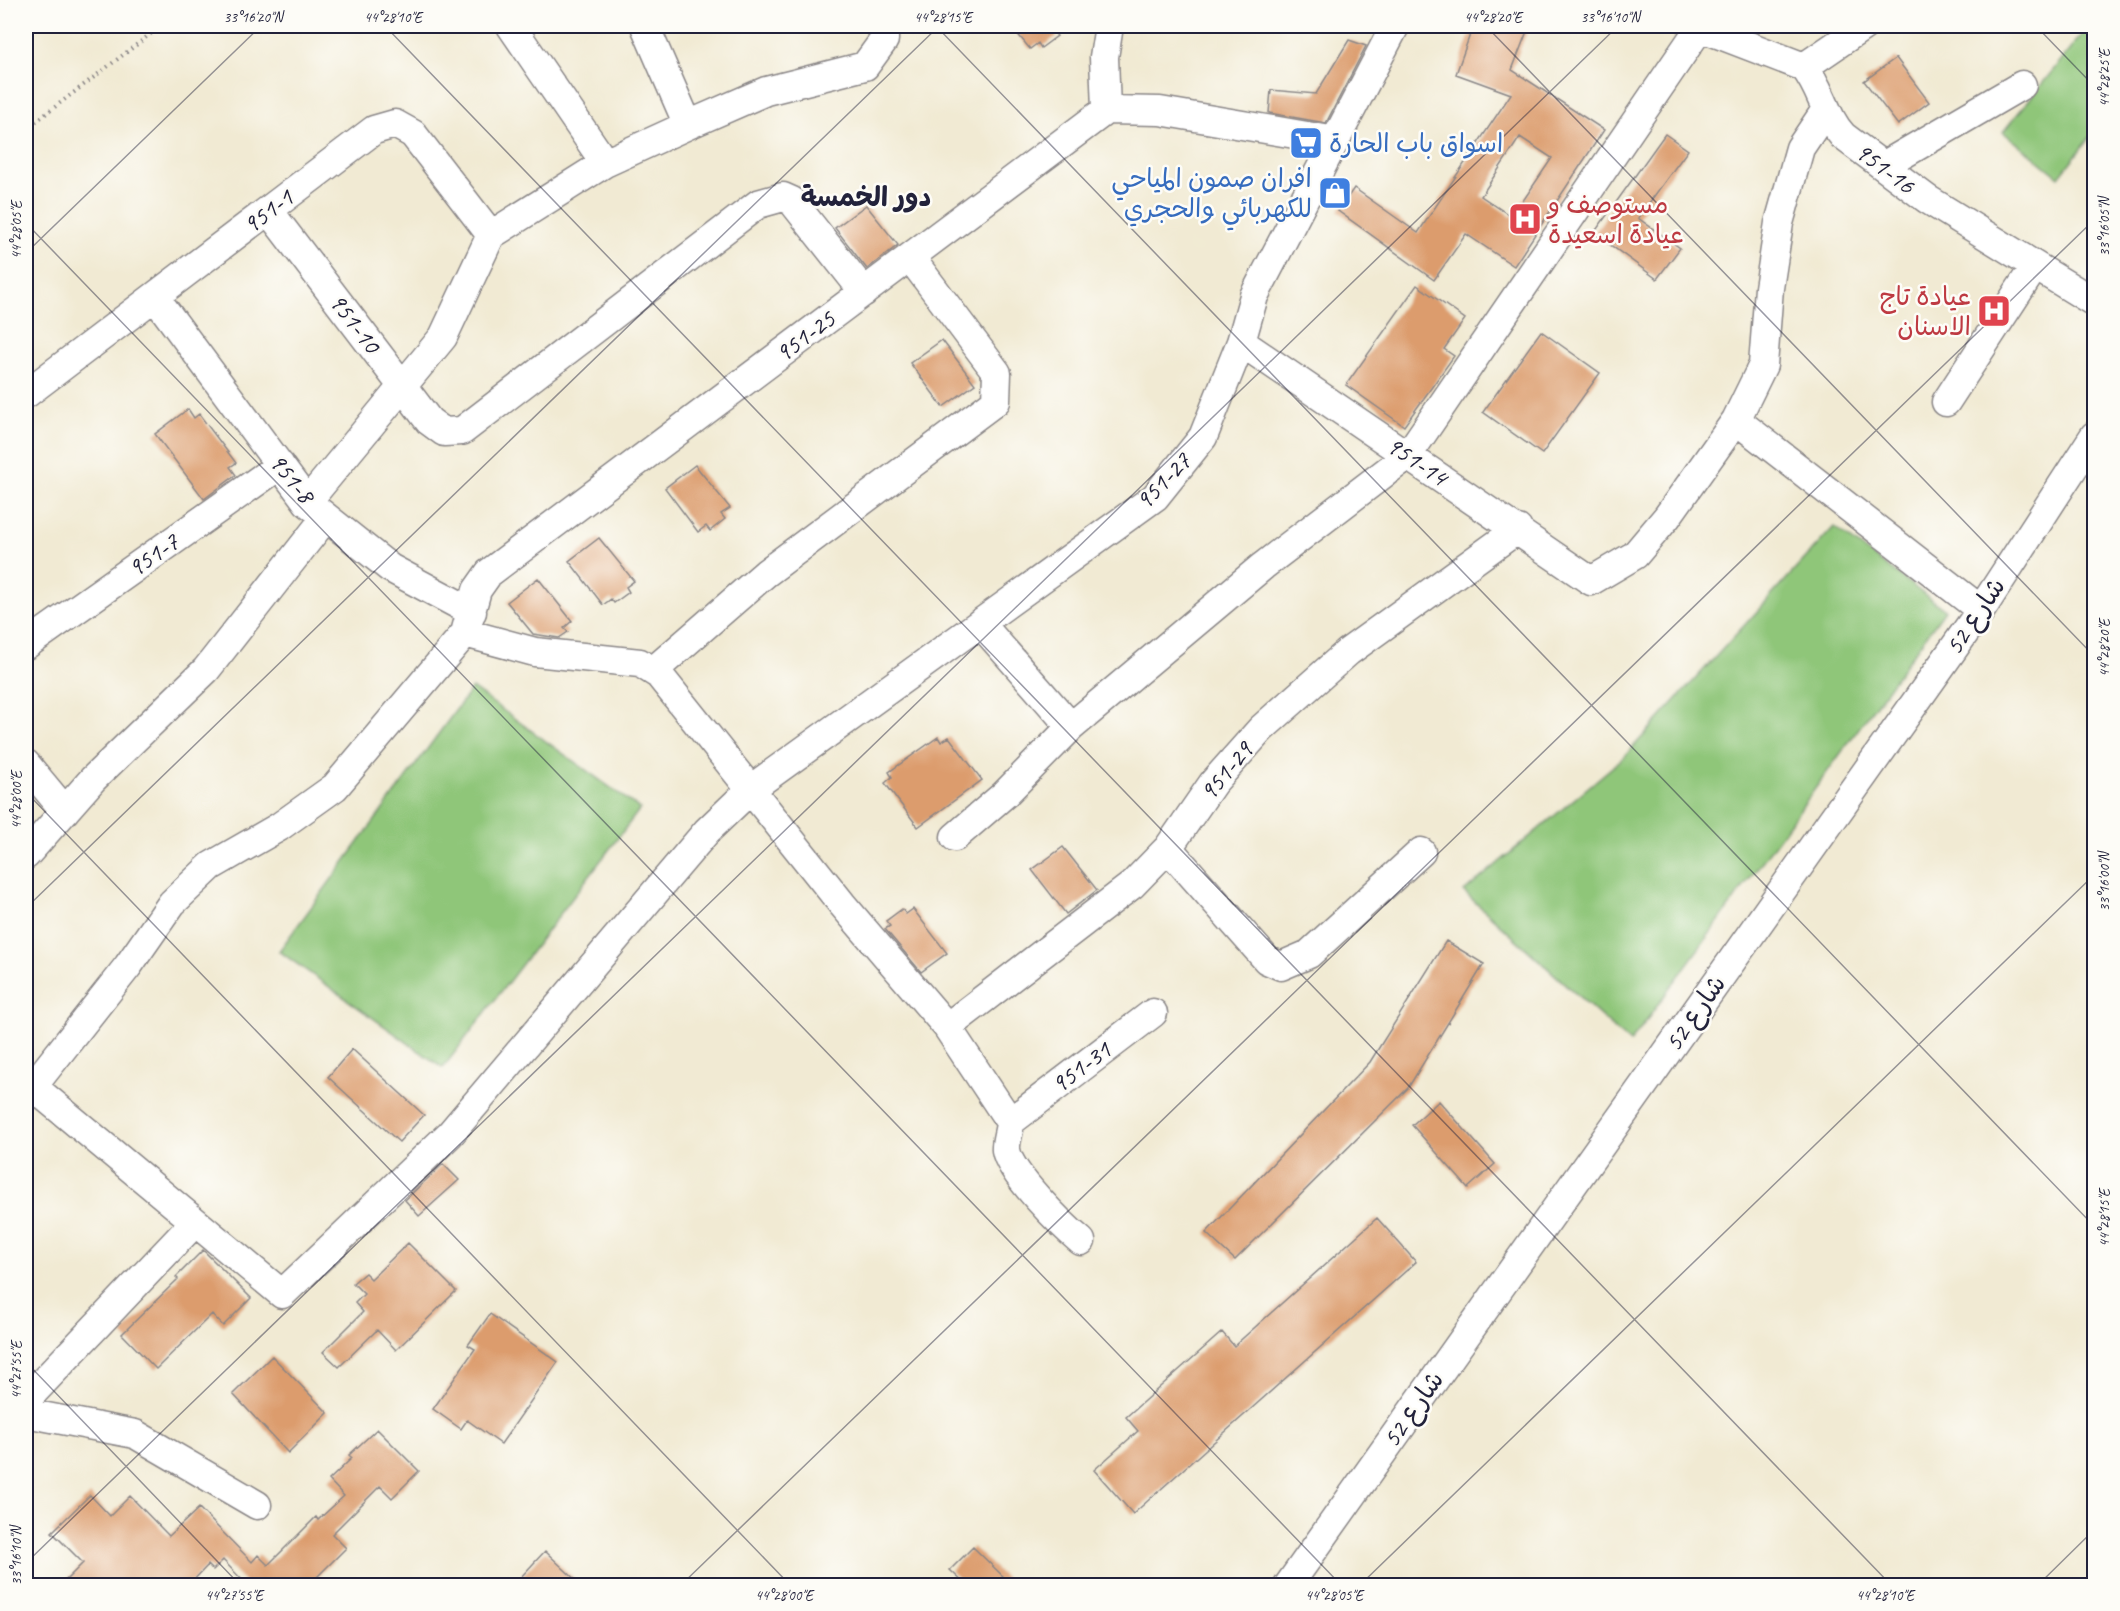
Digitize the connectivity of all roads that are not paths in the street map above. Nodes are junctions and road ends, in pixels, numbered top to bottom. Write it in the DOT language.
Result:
graph roads {
  1 [pos="511,26"];
  2 [pos="645,26"];
  3 [pos="884,26"];
  4 [pos="1108,26"];
  5 [pos="1699,26"];
  6 [pos="1864,26"];
  7 [pos="1390,28"];
  8 [pos="1804,68"];
  9 [pos="2022,85"];
  10 [pos="1106,110"];
  11 [pos="1825,111"];
  12 [pos="688,125"];
  13 [pos="1335,141"];
  14 [pos="605,163"];
  15 [pos="1883,166"];
  16 [pos="269,211"];
  17 [pos="490,235"];
  18 [pos="910,257"];
  19 [pos="2036,266"];
  20 [pos="864,292"];
  21 [pos="155,297"];
  22 [pos="2094,302"];
  23 [pos="1241,342"];
  24 [pos="403,386"];
  25 [pos="26,394"];
  26 [pos="1946,402"];
  27 [pos="1736,420"];
  28 [pos="2094,436"];
  29 [pos="1408,455"];
  30 [pos="280,465"];
  31 [pos="317,509"];
  32 [pos="1518,529"];
  33 [pos="1981,610"];
  34 [pos="469,623"];
  35 [pos="980,623"];
  36 [pos="26,645"];
  37 [pos="653,671"];
  38 [pos="1071,727"];
  39 [pos="26,764"];
  40 [pos="752,788"];
  41 [pos="65,811"];
  42 [pos="955,837"];
  43 [pos="1168,848"];
  44 [pos="1420,852"];
  45 [pos="26,855"];
  46 [pos="1153,1013"];
  47 [pos="947,1027"];
  48 [pos="29,1091"];
  49 [pos="1010,1122"];
  50 [pos="195,1222"];
  51 [pos="1081,1241"];
  52 [pos="26,1400"];
  53 [pos="26,1413"];
  54 [pos="257,1505"];
  55 [pos="1288,1586"];
  1 -- 14 [label="street"];
  2 -- 12 [label="street"];
  3 -- 12 [label="street"];
  4 -- 10 [label="street"];
  5 -- 8 [label="street"];
  5 -- 29 [label="street"];
  6 -- 8 [label="street"];
  7 -- 13 [label="street, 951-27"];
  8 -- 11 [label="street, 951-16"];
  9 -- 15 [label="street"];
  10 -- 13 [label="street"];
  10 -- 18 [label="street, 951-25"];
  11 -- 15 [label="street, 951-16"];
  11 -- 27 [label="street"];
  12 -- 14 [label="street"];
  13 -- 23 [label="street, 951-27"];
  14 -- 17 [label="street"];
  15 -- 19 [label="street, 951-16"];
  16 -- 17 [label="street, 951-1"];
  16 -- 21 [label="street, 951-1"];
  16 -- 24 [label="street, 951-10"];
  17 -- 24 [label="street"];
  18 -- 20 [label="street, 951-25"];
  18 -- 37 [label="street"];
  19 -- 22 [label="street, 951-16"];
  19 -- 26 [label="street"];
  20 -- 24 [label="street, 951-10"];
  20 -- 34 [label="street, 951-25"];
  21 -- 25 [label="street, 951-1"];
  21 -- 30 [label="street, 951-8"];
  23 -- 29 [label="street, 951-14"];
  23 -- 35 [label="street, 951-27"];
  24 -- 31 [label="street"];
  27 -- 32 [label="street, 951-14"];
  27 -- 33 [label="street"];
  28 -- 33 [label="street, شارع 52"];
  29 -- 32 [label="street, 951-14"];
  29 -- 38 [label="street"];
  30 -- 31 [label="street, 951-8"];
  30 -- 36 [label="street, 951-7"];
  31 -- 34 [label="street, 951-8"];
  31 -- 41 [label="street"];
  32 -- 43 [label="street, 951-29"];
  33 -- 55 [label="street, شارع 52"];
  34 -- 37 [label="street, 951-8"];
  34 -- 48 [label="street"];
  35 -- 38 [label="street"];
  35 -- 40 [label="street, 951-27"];
  37 -- 40 [label="street"];
  38 -- 42 [label="street"];
  39 -- 41 [label="street"];
  40 -- 47 [label="street"];
  40 -- 50 [label="street, 951-27"];
  41 -- 45 [label="street"];
  43 -- 44 [label="street"];
  43 -- 47 [label="street, 951-29"];
  46 -- 49 [label="street, 951-31"];
  47 -- 49 [label="street"];
  48 -- 50 [label="street"];
  49 -- 51 [label="street"];
  50 -- 52 [label="street"];
  53 -- 54 [label="street"];
}
